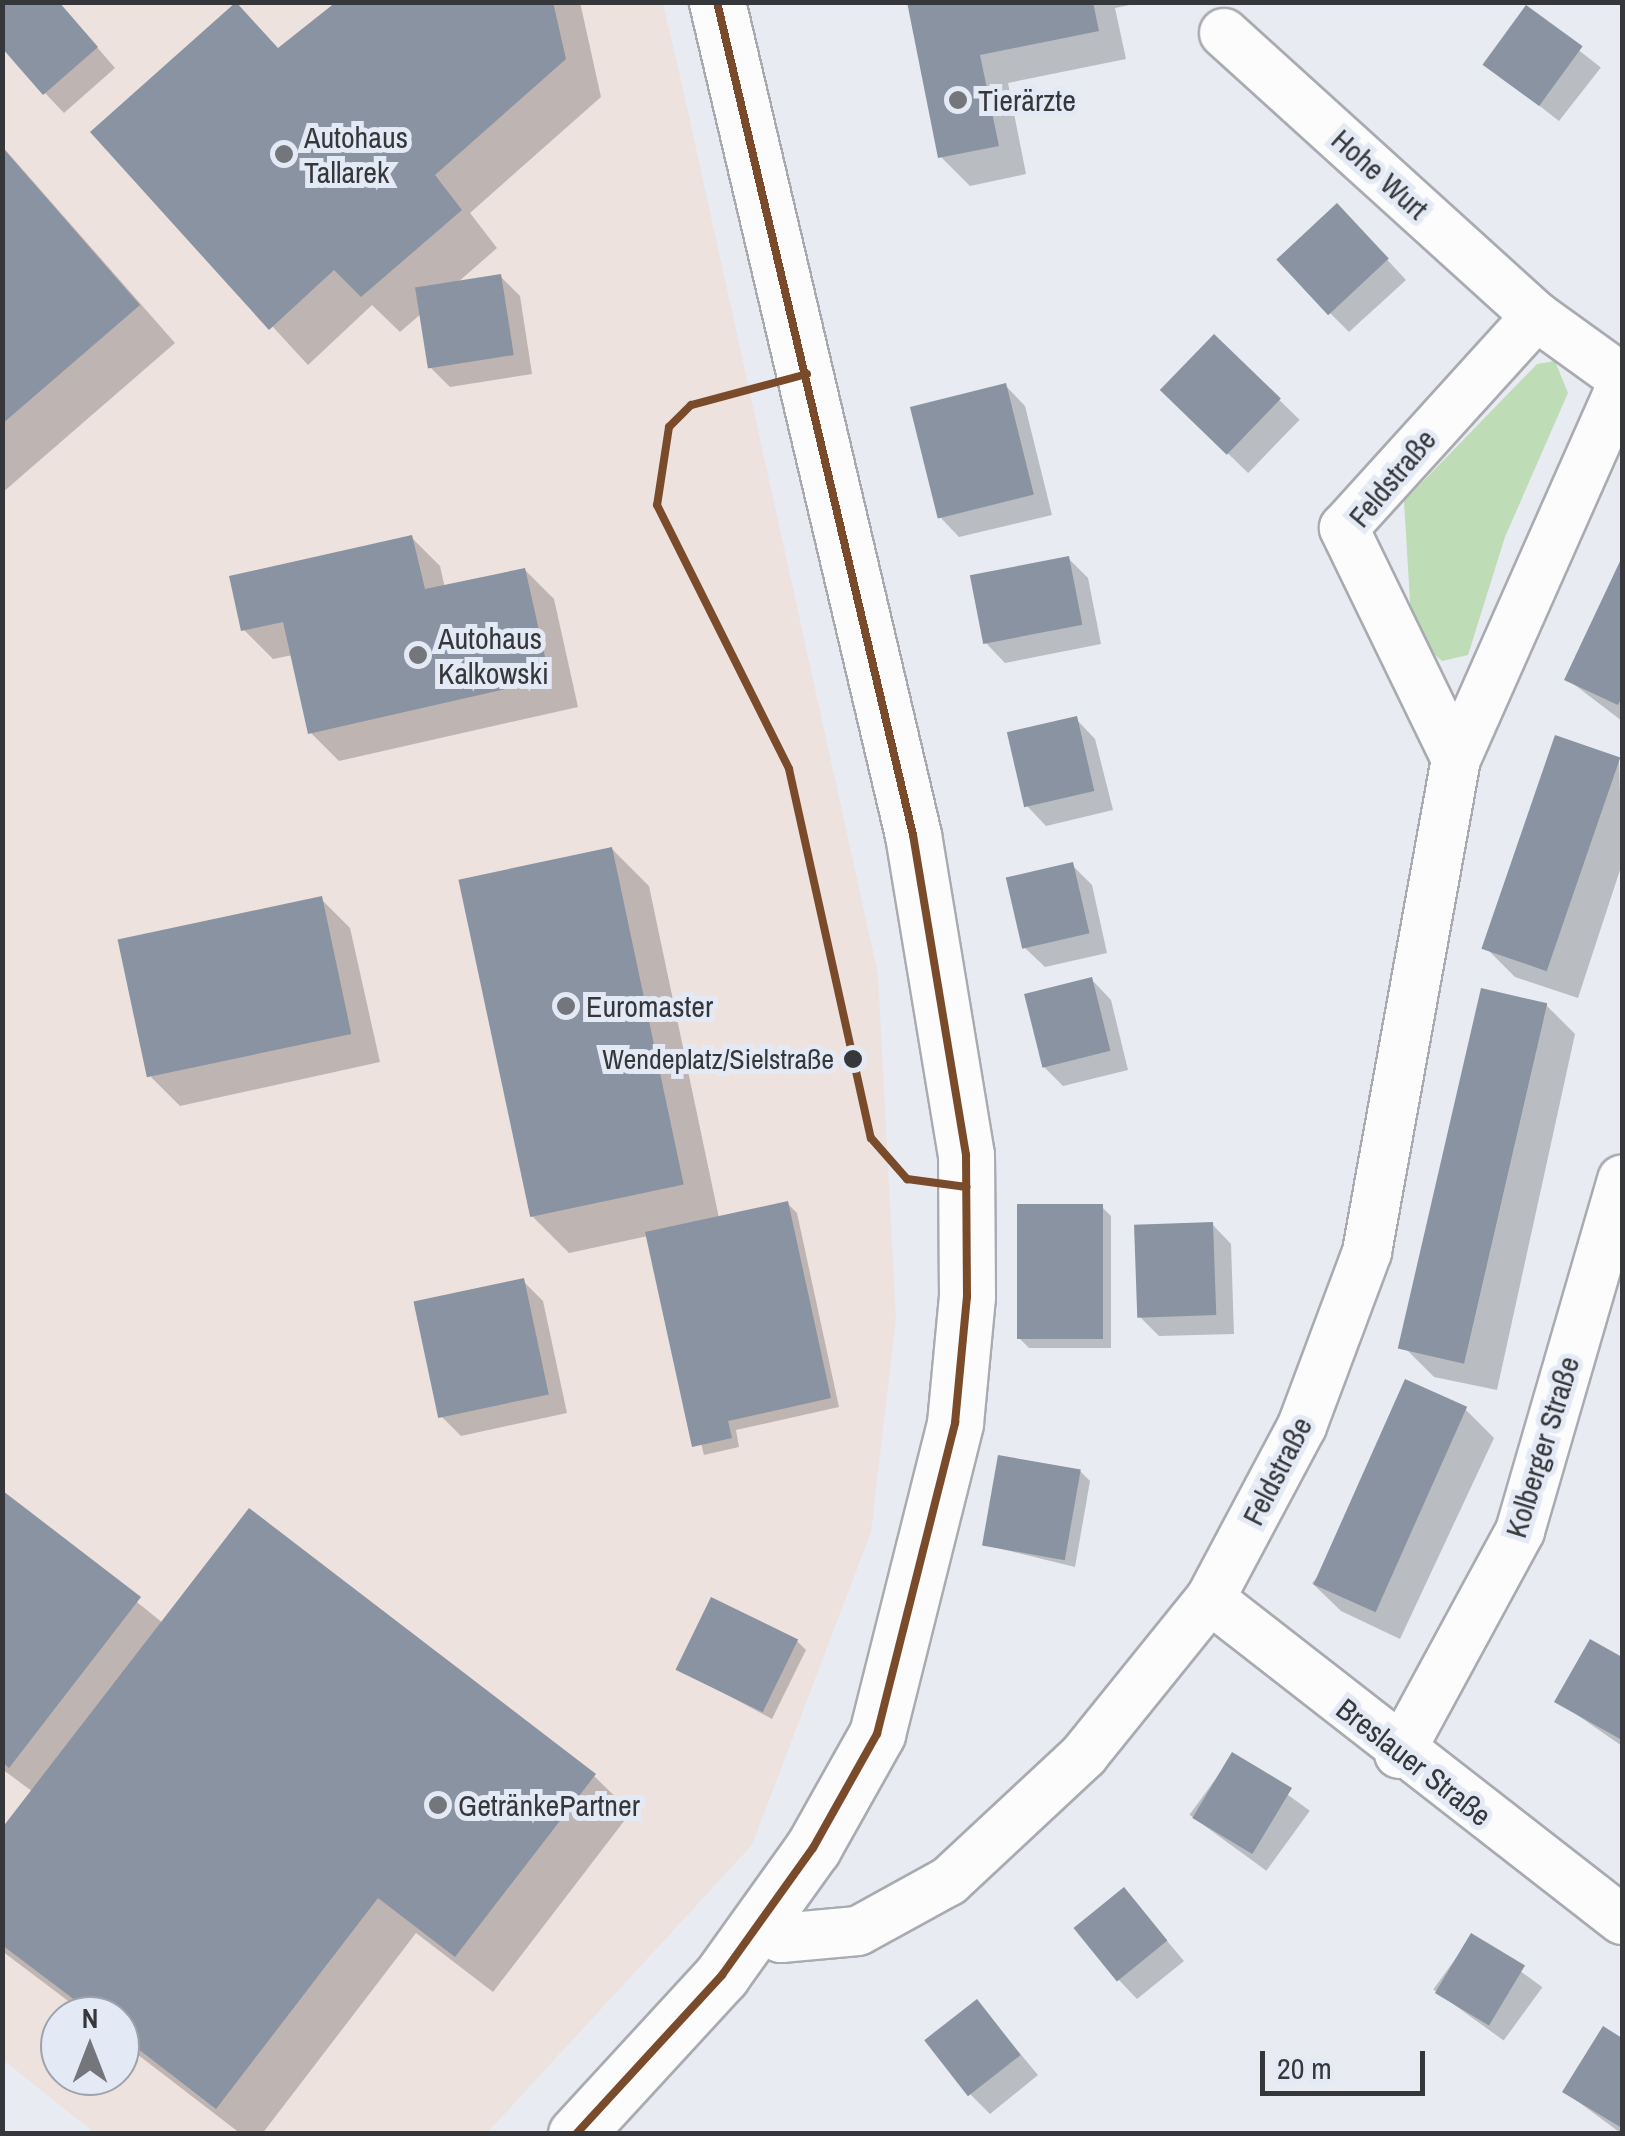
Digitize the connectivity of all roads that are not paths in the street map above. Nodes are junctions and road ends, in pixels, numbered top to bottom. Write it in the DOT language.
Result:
graph roads {
  1 [pos="718,2"];
  2 [pos="1224,33"];
  3 [pos="1536,316"];
  4 [pos="1622,381"];
  5 [pos="1456,759"];
  6 [pos="1622,1179"];
  7 [pos="1210,1600"];
  8 [pos="1399,1754"];
  9 [pos="1622,1920"];
  10 [pos="756,1928"];
  11 [pos="576,2134"];
  1 -- 10 [label="street"];
  2 -- 3 [label="street, Hohe Wurt"];
  3 -- 4 [label="street, Feldstraße"];
  3 -- 5 [label="street, Feldstraße"];
  4 -- 5 [label="street, Feldstraße"];
  5 -- 7 [label="street, Feldstraße"];
  6 -- 8 [label="street, Kolberger Straße"];
  7 -- 8 [label="street, Breslauer Straße"];
  7 -- 10 [label="street, Feldstraße"];
  8 -- 9 [label="street, Breslauer Straße"];
  10 -- 11 [label="street"];
}
